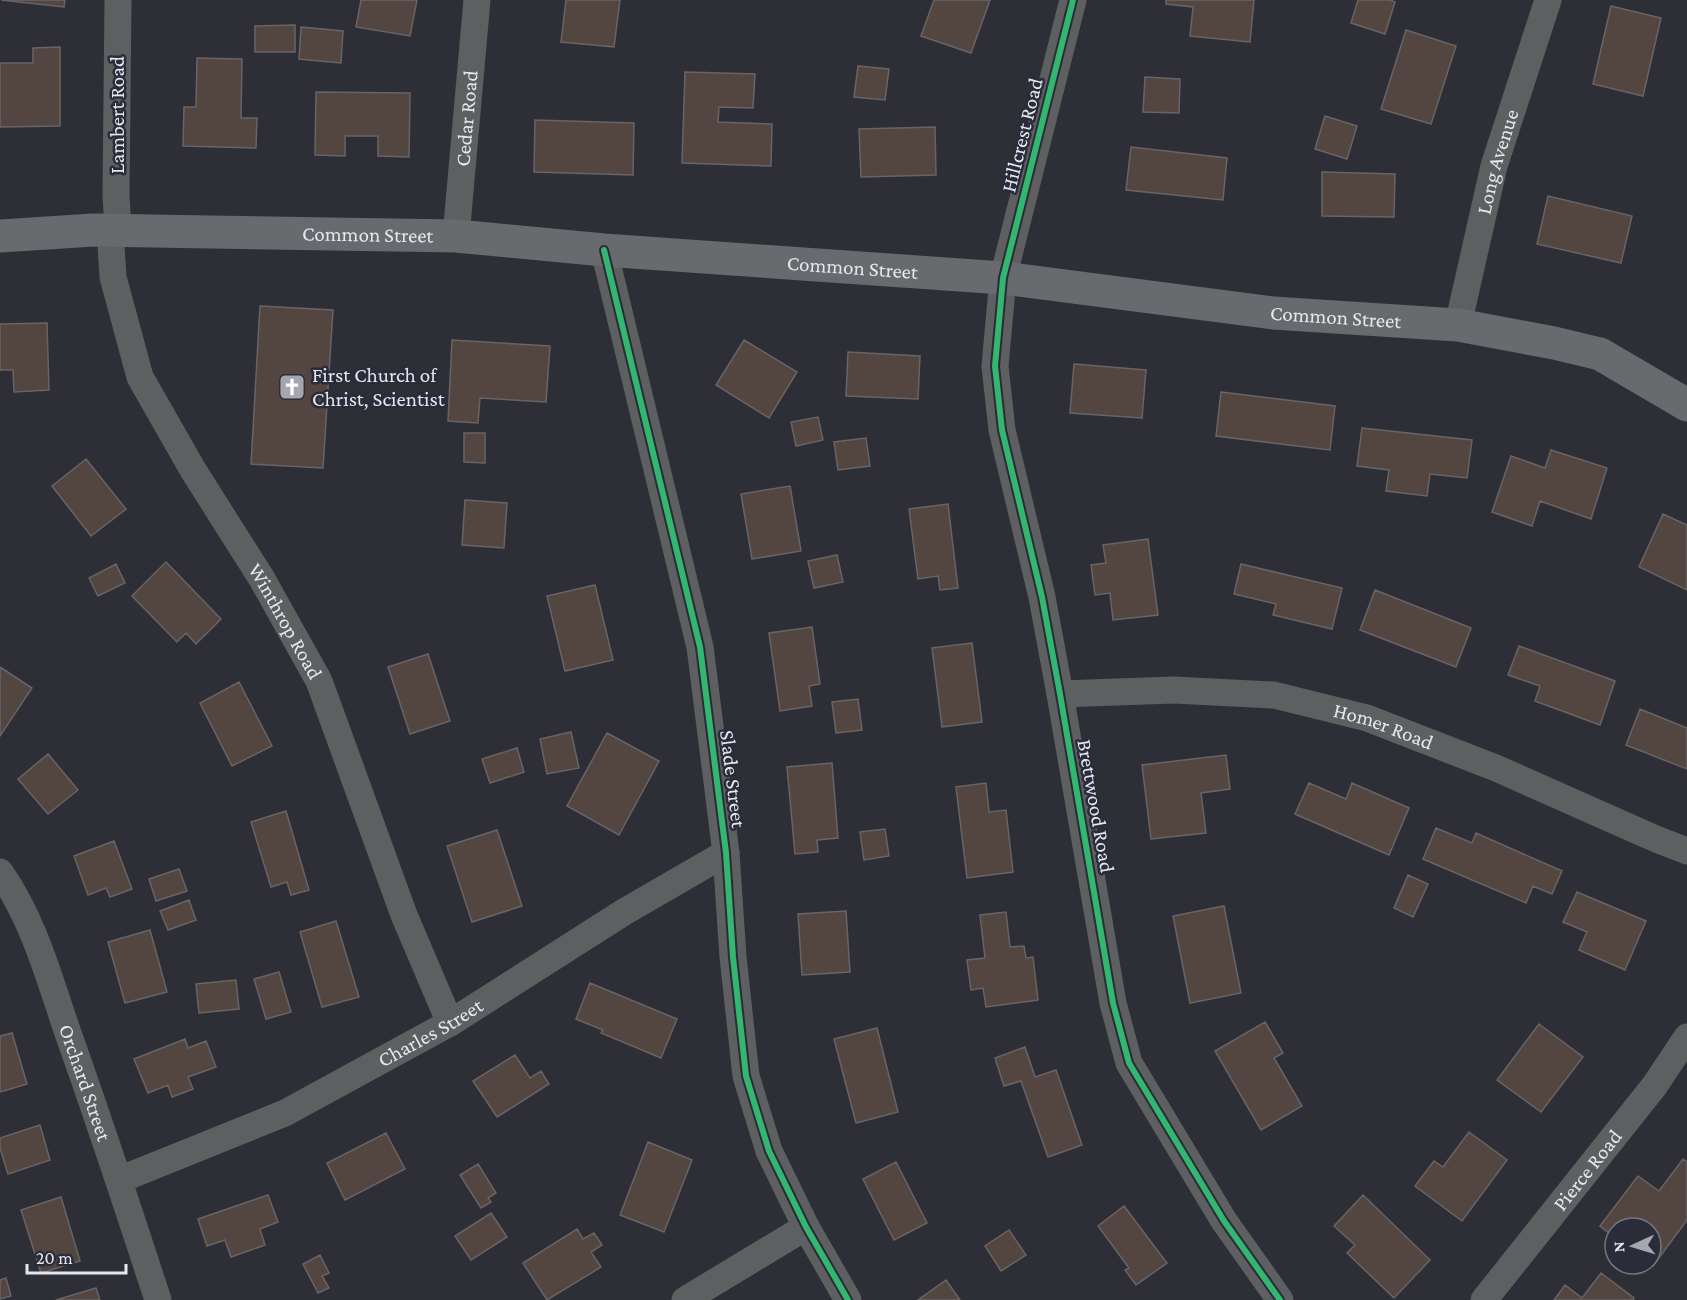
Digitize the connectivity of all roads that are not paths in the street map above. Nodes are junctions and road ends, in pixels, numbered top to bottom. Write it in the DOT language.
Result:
graph roads {
  1 [pos="118,0"];
  2 [pos="477,0"];
  3 [pos="1073,0"];
  4 [pos="1548,0"];
  5 [pos="114,230"];
  6 [pos="0,236"];
  7 [pos="456,236"];
  8 [pos="604,250"];
  9 [pos="1003,278"];
  10 [pos="1458,325"];
  11 [pos="1687,405"];
  12 [pos="1060,694"];
  13 [pos="1687,851"];
  14 [pos="726,853"];
  15 [pos="0,872"];
  16 [pos="450,1023"];
  17 [pos="1687,1037"];
  18 [pos="119,1180"];
  19 [pos="806,1227"];
  20 [pos="158,1300"];
  21 [pos="685,1300"];
  22 [pos="848,1300"];
  23 [pos="1280,1300"];
  24 [pos="1484,1300"];
  1 -- 5 [label="street, Lambert Road"];
  2 -- 7 [label="street, Cedar Road"];
  3 -- 9 [label="street, Hillcrest Road"];
  4 -- 10 [label="street, Long Avenue"];
  5 -- 6 [label="main road, Common Street"];
  5 -- 7 [label="main road, Common Street"];
  5 -- 16 [label="street, Winthrop Road"];
  7 -- 8 [label="main road, Common Street"];
  8 -- 9 [label="main road, Common Street"];
  8 -- 14 [label="street, Slade Street"];
  9 -- 10 [label="main road, Common Street"];
  9 -- 12 [label="street, Brettwood Road"];
  10 -- 11 [label="main road, Common Street"];
  12 -- 13 [label="street, Homer Road"];
  12 -- 23 [label="street, Brettwood Road"];
  14 -- 16 [label="street, Charles Street"];
  14 -- 19 [label="street, Slade Street"];
  15 -- 18 [label="street, Orchard Street"];
  16 -- 18 [label="street, Charles Street"];
  17 -- 24 [label="street, Pierce Road"];
  18 -- 20 [label="street, Orchard Street"];
  19 -- 21 [label="street"];
  19 -- 22 [label="street, Slade Street"];
}
